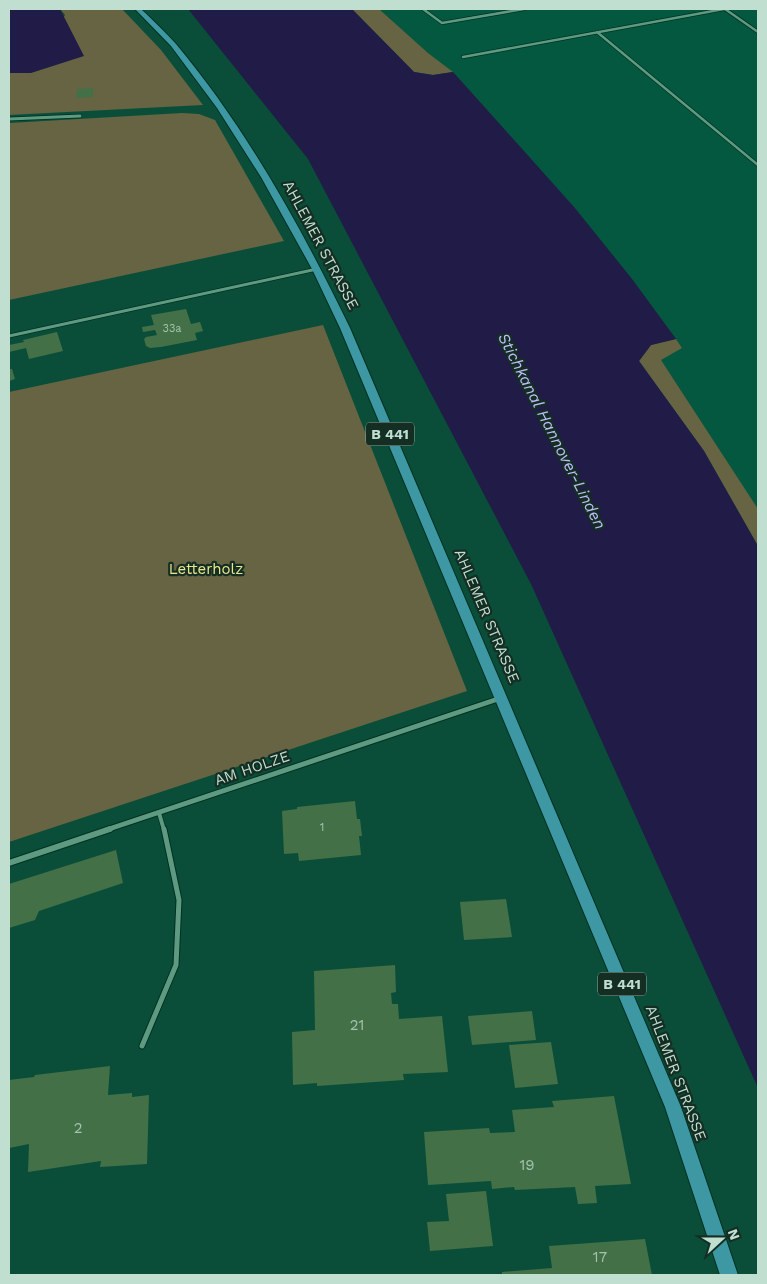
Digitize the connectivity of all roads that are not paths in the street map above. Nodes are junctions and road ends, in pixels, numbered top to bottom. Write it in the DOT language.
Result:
graph roads {
  1 [pos="138,9"];
  2 [pos="423,9"];
  3 [pos="524,9"];
  4 [pos="725,9"];
  5 [pos="597,32"];
  6 [pos="758,32"];
  7 [pos="463,57"];
  8 [pos="80,116"];
  9 [pos="9,120"];
  10 [pos="758,164"];
  11 [pos="317,270"];
  12 [pos="9,336"];
  13 [pos="502,698"];
  14 [pos="159,812"];
  15 [pos="9,863"];
  16 [pos="142,1046"];
  17 [pos="729,1275"];
  1 -- 11 [label="main road, AHLEMER STRASSE / B 441"];
  2 -- 3 [label="lane"];
  4 -- 5 [label="lane"];
  4 -- 6 [label="lane"];
  5 -- 7 [label="lane"];
  5 -- 10 [label="lane"];
  8 -- 9 [label="street"];
  11 -- 12 [label="lane"];
  11 -- 13 [label="main road, AHLEMER STRASSE / B 441"];
  13 -- 14 [label="street, AM HOLZE"];
  13 -- 17 [label="main road, AHLEMER STRASSE / B 441"];
  14 -- 15 [label="street, AM HOLZE"];
  14 -- 16 [label="lane"];
}
